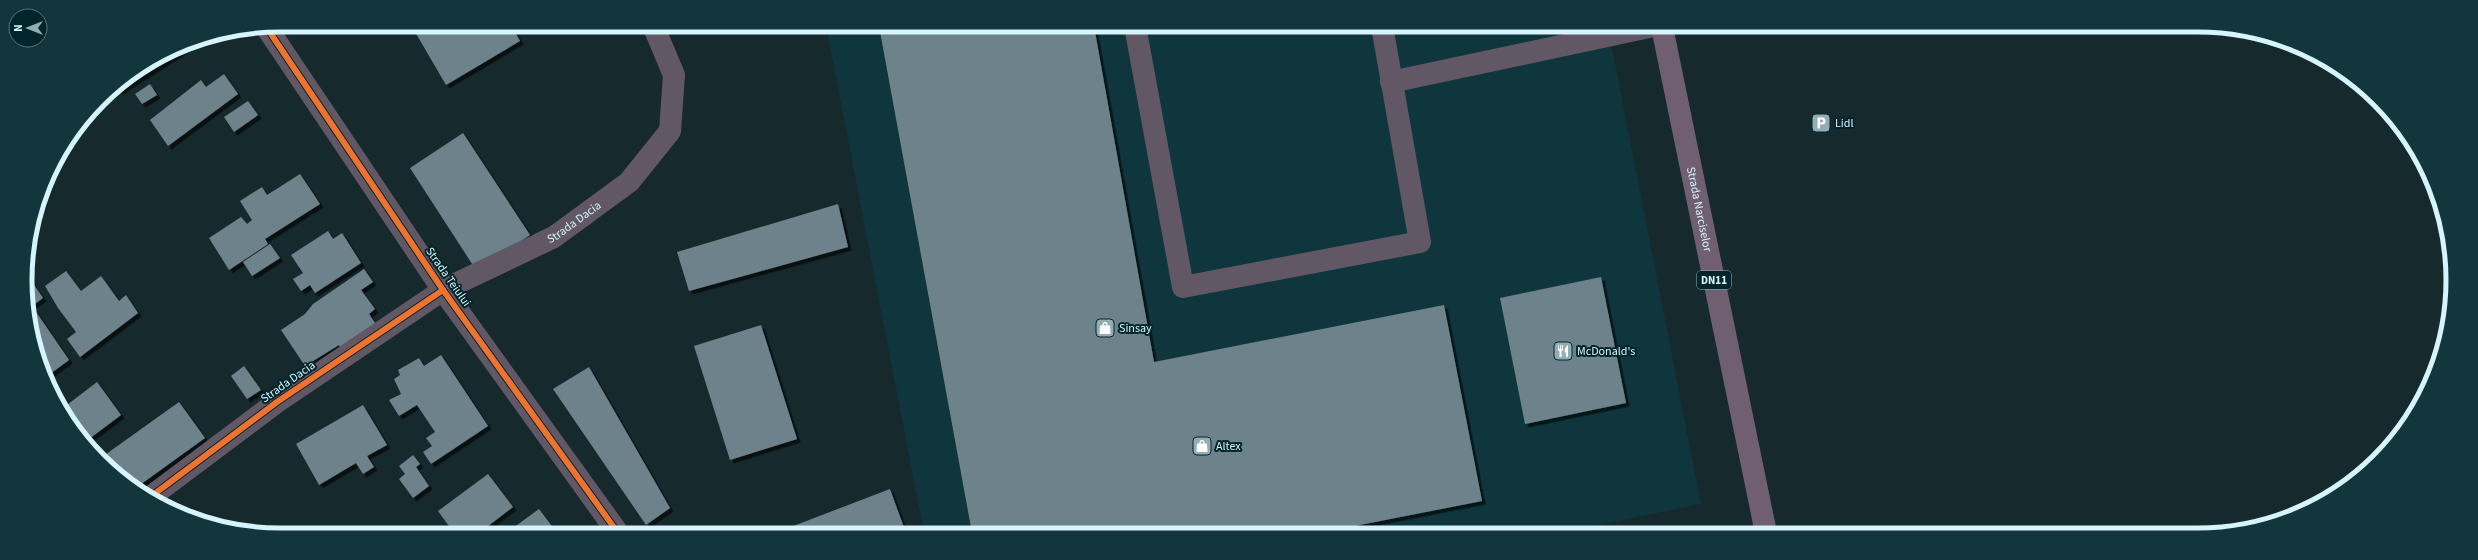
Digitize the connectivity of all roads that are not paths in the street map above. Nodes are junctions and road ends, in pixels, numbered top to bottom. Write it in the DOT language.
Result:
graph roads {
  1 [pos="656,32"];
  2 [pos="1136,32"];
  3 [pos="1383,32"];
  4 [pos="1626,32"];
  5 [pos="1663,32"];
  6 [pos="270,33"];
  7 [pos="1391,82"];
  8 [pos="443,290"];
  9 [pos="154,494"];
  10 [pos="614,528"];
  11 [pos="1765,528"];
  1 -- 8 [label="street, Strada Dacia"];
  2 -- 7 [label="street"];
  3 -- 7 [label="street"];
  4 -- 7 [label="street"];
  5 -- 11 [label="main road, Strada Narciselor / DN11"];
  6 -- 8 [label="street, Strada Teiului"];
  8 -- 9 [label="street, Strada Dacia"];
  8 -- 10 [label="street, Strada Teiului"];
}
